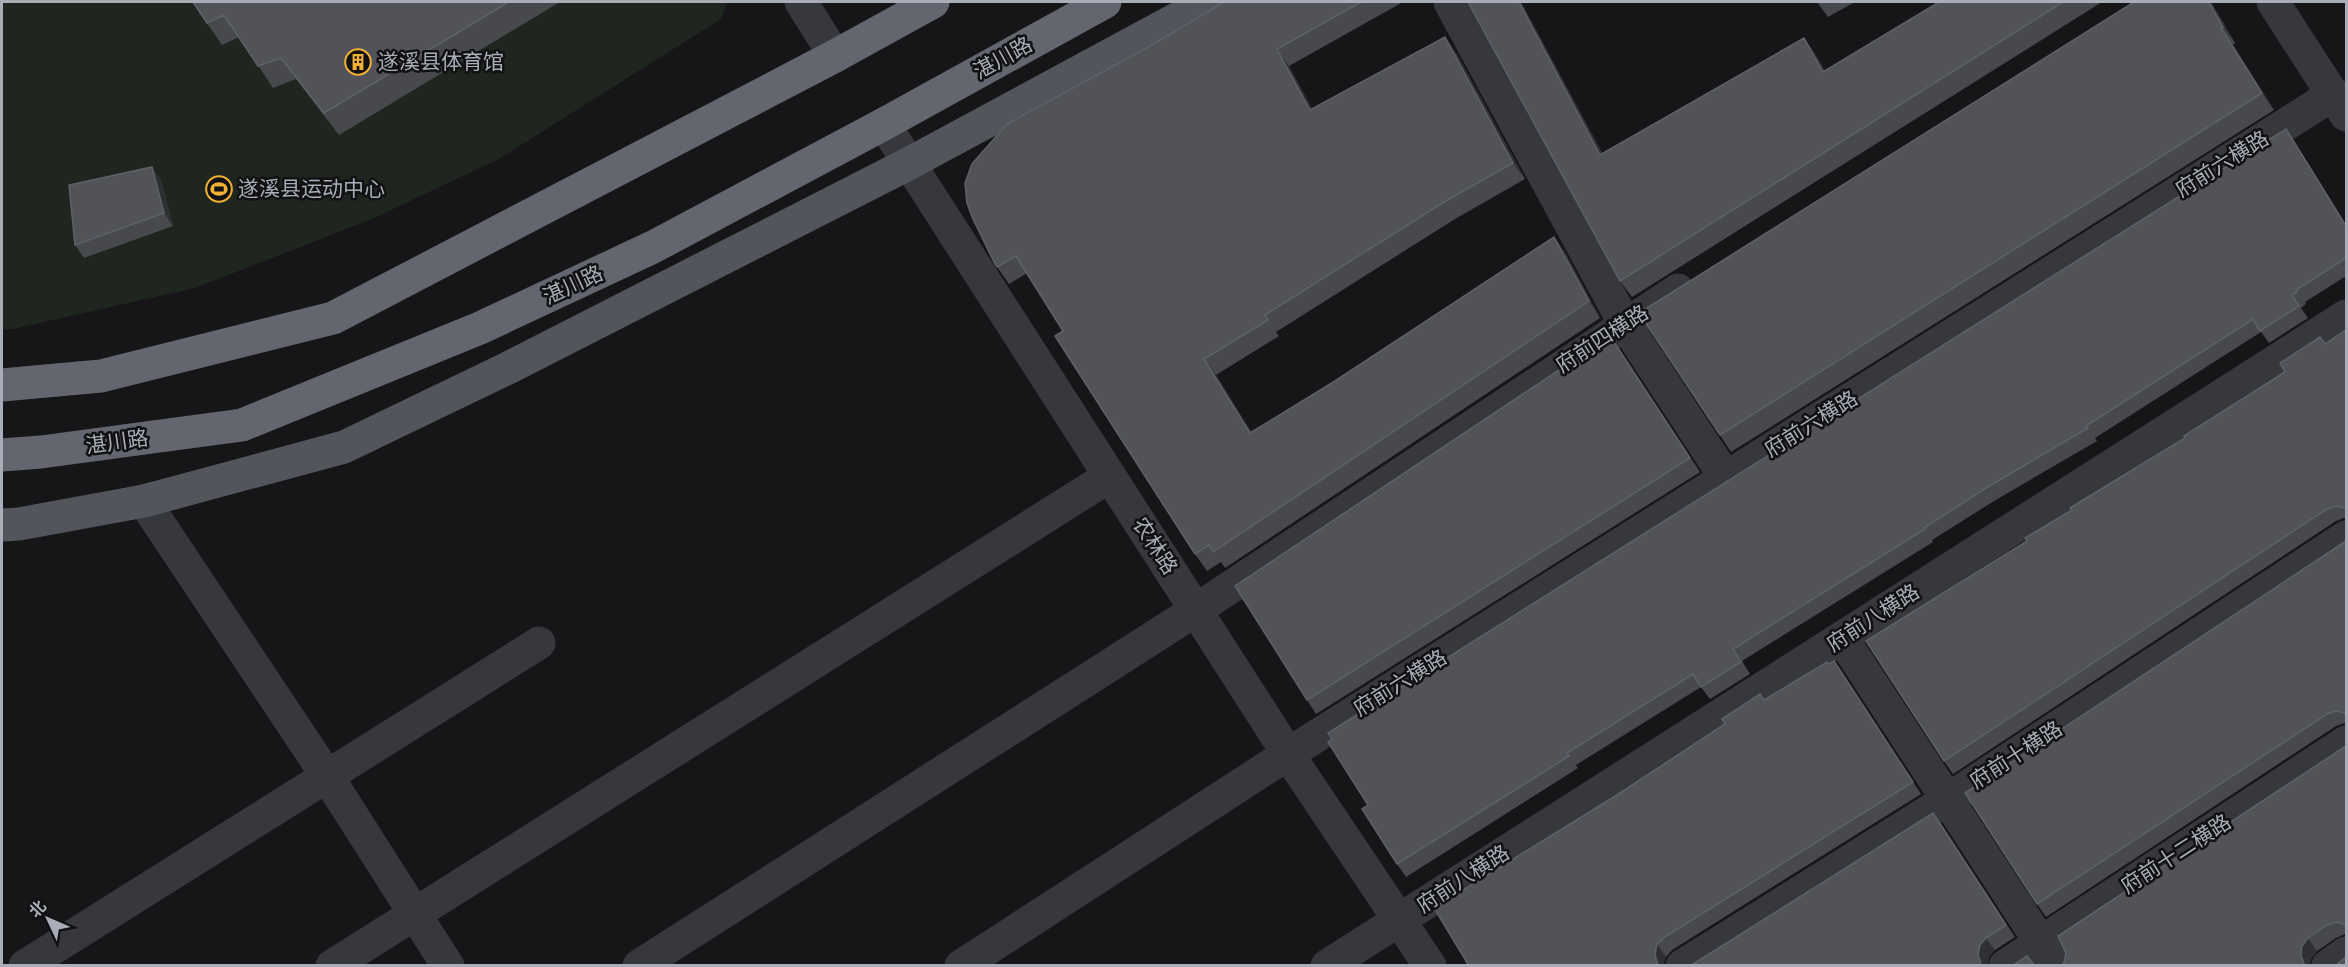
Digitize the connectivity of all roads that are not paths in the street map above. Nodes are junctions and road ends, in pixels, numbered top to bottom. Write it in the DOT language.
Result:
graph roads {
  1 [pos="801,2"];
  2 [pos="933,2"];
  3 [pos="1105,2"];
  4 [pos="1208,2"];
  5 [pos="1450,2"];
  6 [pos="2276,2"];
  7 [pos="835,56"];
  8 [pos="2340,104"];
  9 [pos="884,124"];
  10 [pos="910,163"];
  11 [pos="1705,273"];
  12 [pos="2346,316"];
  13 [pos="1625,324"];
  14 [pos="2,385"];
  15 [pos="2,455"];
  16 [pos="1110,476"];
  17 [pos="1726,478"];
  18 [pos="144,501"];
  19 [pos="2,525"];
  20 [pos="2346,537"];
  21 [pos="1196,610"];
  22 [pos="1842,638"];
  23 [pos="539,643"];
  24 [pos="2346,742"];
  25 [pos="1288,754"];
  26 [pos="327,776"];
  27 [pos="1947,800"];
  28 [pos="415,913"];
  29 [pos="1399,920"];
  30 [pos="2346,953"];
  31 [pos="2048,954"];
  32 [pos="25,966"];
  33 [pos="332,966"];
  34 [pos="448,966"];
  35 [pos="639,966"];
  36 [pos="961,966"];
  37 [pos="1327,966"];
  38 [pos="1430,966"];
  39 [pos="1682,966"];
  40 [pos="2005,966"];
  41 [pos="2328,966"];
  1 -- 7 [label="street"];
  2 -- 7 [label="highway"];
  3 -- 9 [label="highway, 湛川路"];
  4 -- 10 [label="main road"];
  5 -- 13 [label="street"];
  6 -- 8 [label="street"];
  7 -- 14 [label="highway"];
  8 -- 17 [label="street, 府前六横路"];
  9 -- 10 [label="street, 农林路"];
  9 -- 15 [label="highway, 湛川路"];
  10 -- 16 [label="street, 农林路"];
  10 -- 18 [label="main road"];
  11 -- 13 [label="street, 府前四横路"];
  12 -- 22 [label="street, 府前八横路"];
  13 -- 17 [label="street"];
  13 -- 21 [label="street, 府前四横路"];
  16 -- 21 [label="street, 农林路"];
  16 -- 28 [label="street"];
  17 -- 25 [label="street, 府前六横路"];
  18 -- 19 [label="main road"];
  18 -- 26 [label="street"];
  20 -- 27 [label="street, 府前十横路"];
  21 -- 25 [label="street, 农林路"];
  21 -- 35 [label="street, 府前四横路"];
  22 -- 27 [label="street"];
  22 -- 29 [label="street, 府前八横路"];
  23 -- 26 [label="street"];
  24 -- 31 [label="street, 府前十二横路"];
  25 -- 29 [label="street, 农林路"];
  25 -- 36 [label="street, 府前六横路"];
  26 -- 28 [label="street"];
  26 -- 32 [label="street"];
  27 -- 31 [label="street"];
  27 -- 39 [label="street, 府前十横路"];
  28 -- 33 [label="street"];
  28 -- 34 [label="street"];
  29 -- 37 [label="street, 府前八横路"];
  29 -- 38 [label="street, 农林路"];
  30 -- 41 [label="street"];
  31 -- 40 [label="street, 府前十二横路"];
}
